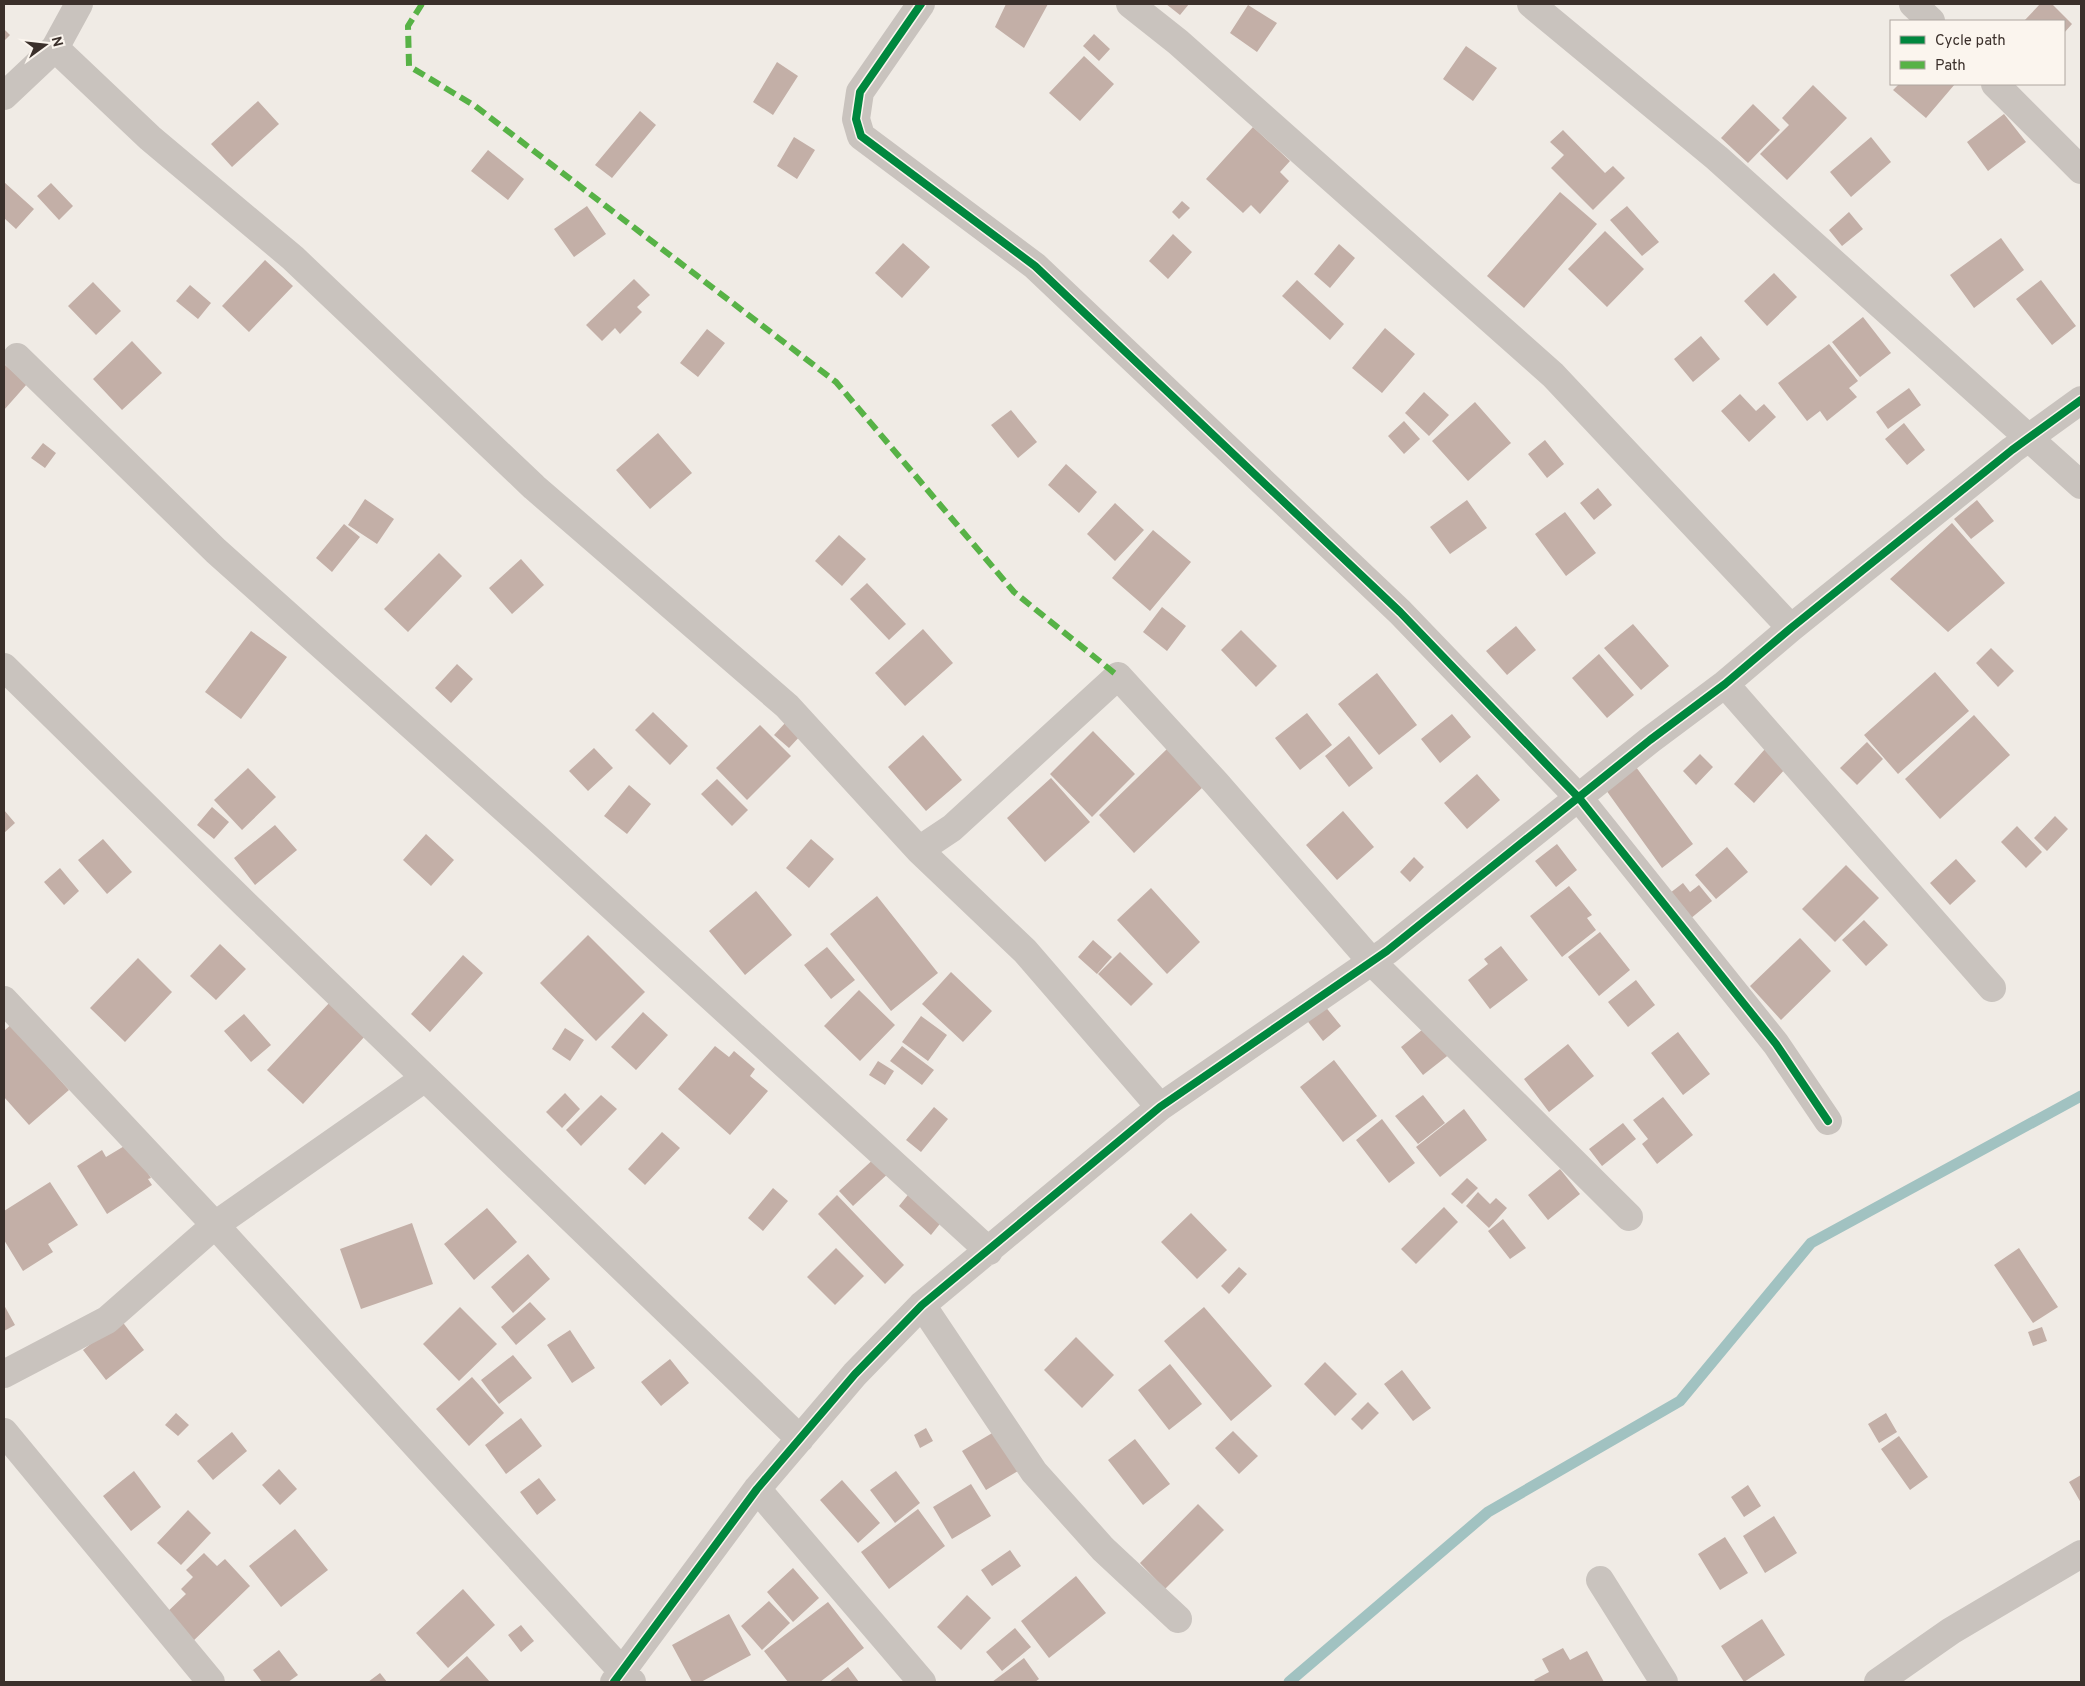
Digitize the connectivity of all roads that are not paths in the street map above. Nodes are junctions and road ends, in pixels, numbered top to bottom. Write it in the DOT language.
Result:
graph roads {
  1 [pos="79,4"];
  2 [pos="921,4"];
  3 [pos="1130,4"];
  4 [pos="1530,4"];
  5 [pos="1913,4"];
  6 [pos="1930,20"];
  7 [pos="55,48"];
  8 [pos="1996,85"];
  9 [pos="4,96"];
  10 [pos="2081,170"];
  11 [pos="17,357"];
  12 [pos="2081,400"];
  13 [pos="2029,438"];
  14 [pos="2081,485"];
  15 [pos="1791,628"];
  16 [pos="4,667"];
  17 [pos="1725,684"];
  18 [pos="1579,798"];
  19 [pos="919,850"];
  20 [pos="1372,962"];
  21 [pos="1992,988"];
  22 [pos="4,1000"];
  23 [pos="425,1078"];
  24 [pos="1160,1107"];
  25 [pos="1828,1121"];
  26 [pos="1629,1217"];
  27 [pos="215,1225"];
  28 [pos="988,1251"];
  29 [pos="922,1305"];
  30 [pos="4,1374"];
  31 [pos="4,1432"];
  32 [pos="800,1439"];
  33 [pos="757,1489"];
  34 [pos="2081,1554"];
  35 [pos="1600,1580"];
  36 [pos="1178,1619"];
  37 [pos="623,1678"];
  38 [pos="212,1682"];
  39 [pos="922,1682"];
  40 [pos="1664,1682"];
  41 [pos="1878,1682"];
  1 -- 7 [label="street"];
  2 -- 18 [label="street"];
  3 -- 15 [label="street"];
  4 -- 13 [label="street"];
  5 -- 6 [label="street"];
  7 -- 9 [label="street"];
  7 -- 19 [label="street"];
  8 -- 10 [label="street"];
  11 -- 28 [label="street"];
  12 -- 13 [label="street"];
  13 -- 14 [label="street"];
  13 -- 15 [label="street"];
  15 -- 17 [label="street"];
  16 -- 23 [label="street"];
  17 -- 18 [label="street"];
  17 -- 21 [label="street"];
  18 -- 20 [label="street"];
  18 -- 25 [label="street"];
  19 -- 20 [label="street"];
  19 -- 24 [label="street"];
  20 -- 24 [label="street"];
  20 -- 26 [label="street"];
  22 -- 27 [label="street"];
  23 -- 27 [label="street"];
  23 -- 32 [label="street"];
  24 -- 28 [label="street"];
  27 -- 30 [label="street"];
  27 -- 37 [label="street"];
  28 -- 29 [label="street"];
  29 -- 32 [label="street"];
  29 -- 36 [label="street"];
  31 -- 38 [label="street"];
  32 -- 33 [label="street"];
  33 -- 37 [label="street"];
  33 -- 39 [label="street"];
  34 -- 41 [label="street"];
  35 -- 40 [label="street"];
}
